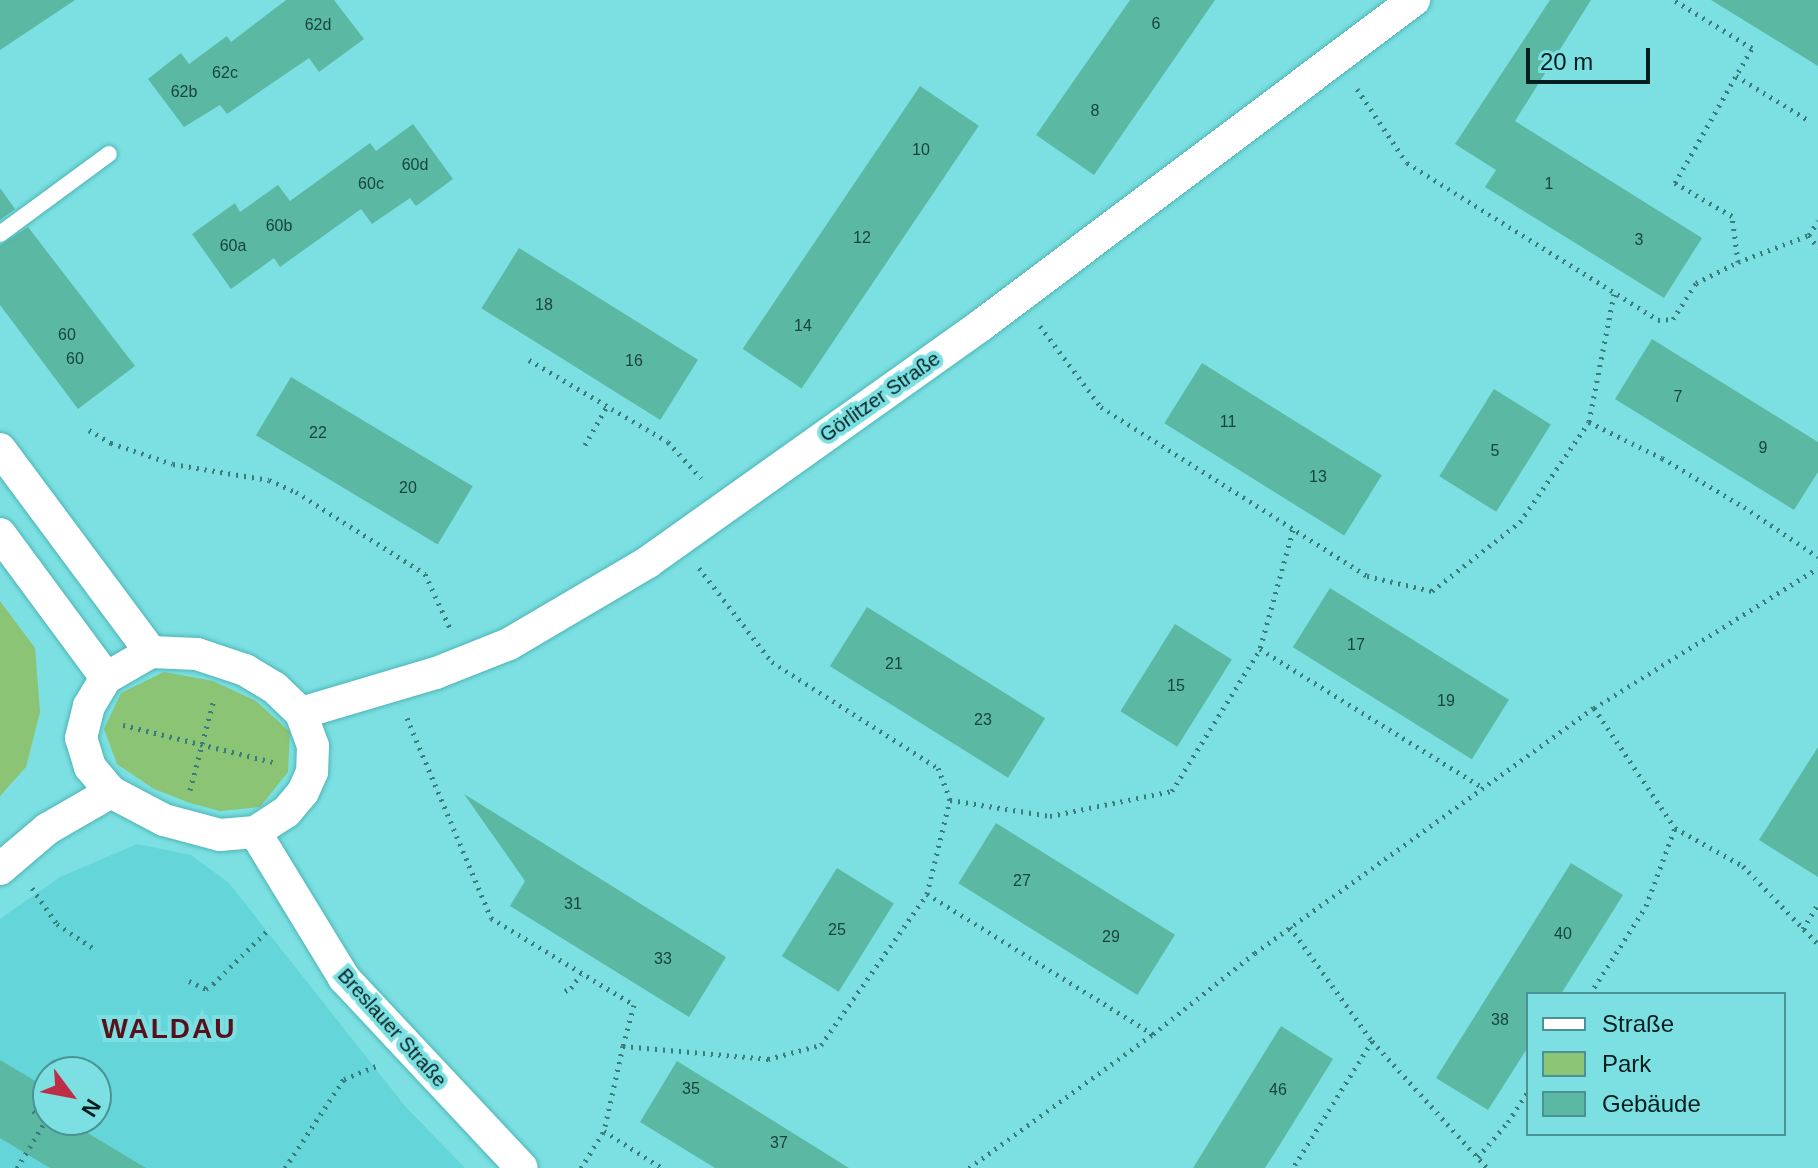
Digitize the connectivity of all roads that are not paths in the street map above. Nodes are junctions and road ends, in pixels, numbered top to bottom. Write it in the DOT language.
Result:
graph roads {
  1 [pos="1414,0"];
  2 [pos="109,154"];
  3 [pos="0,234"];
  4 [pos="0,449"];
  5 [pos="0,534"];
  6 [pos="151,652"];
  7 [pos="106,678"];
  8 [pos="301,713"];
  9 [pos="111,792"];
  10 [pos="255,832"];
  11 [pos="6,863"];
  12 [pos="522,1168"];
  1 -- 8 [label="street, Görlitzer Straße"];
  2 -- 3 [label="lane"];
  4 -- 6 [label="street"];
  5 -- 7 [label="street"];
  6 -- 7 [label="street"];
  6 -- 8 [label="street"];
  7 -- 9 [label="street"];
  8 -- 10 [label="street"];
  9 -- 10 [label="street"];
  9 -- 11 [label="street"];
  10 -- 12 [label="street, Breslauer Straße"];
}
